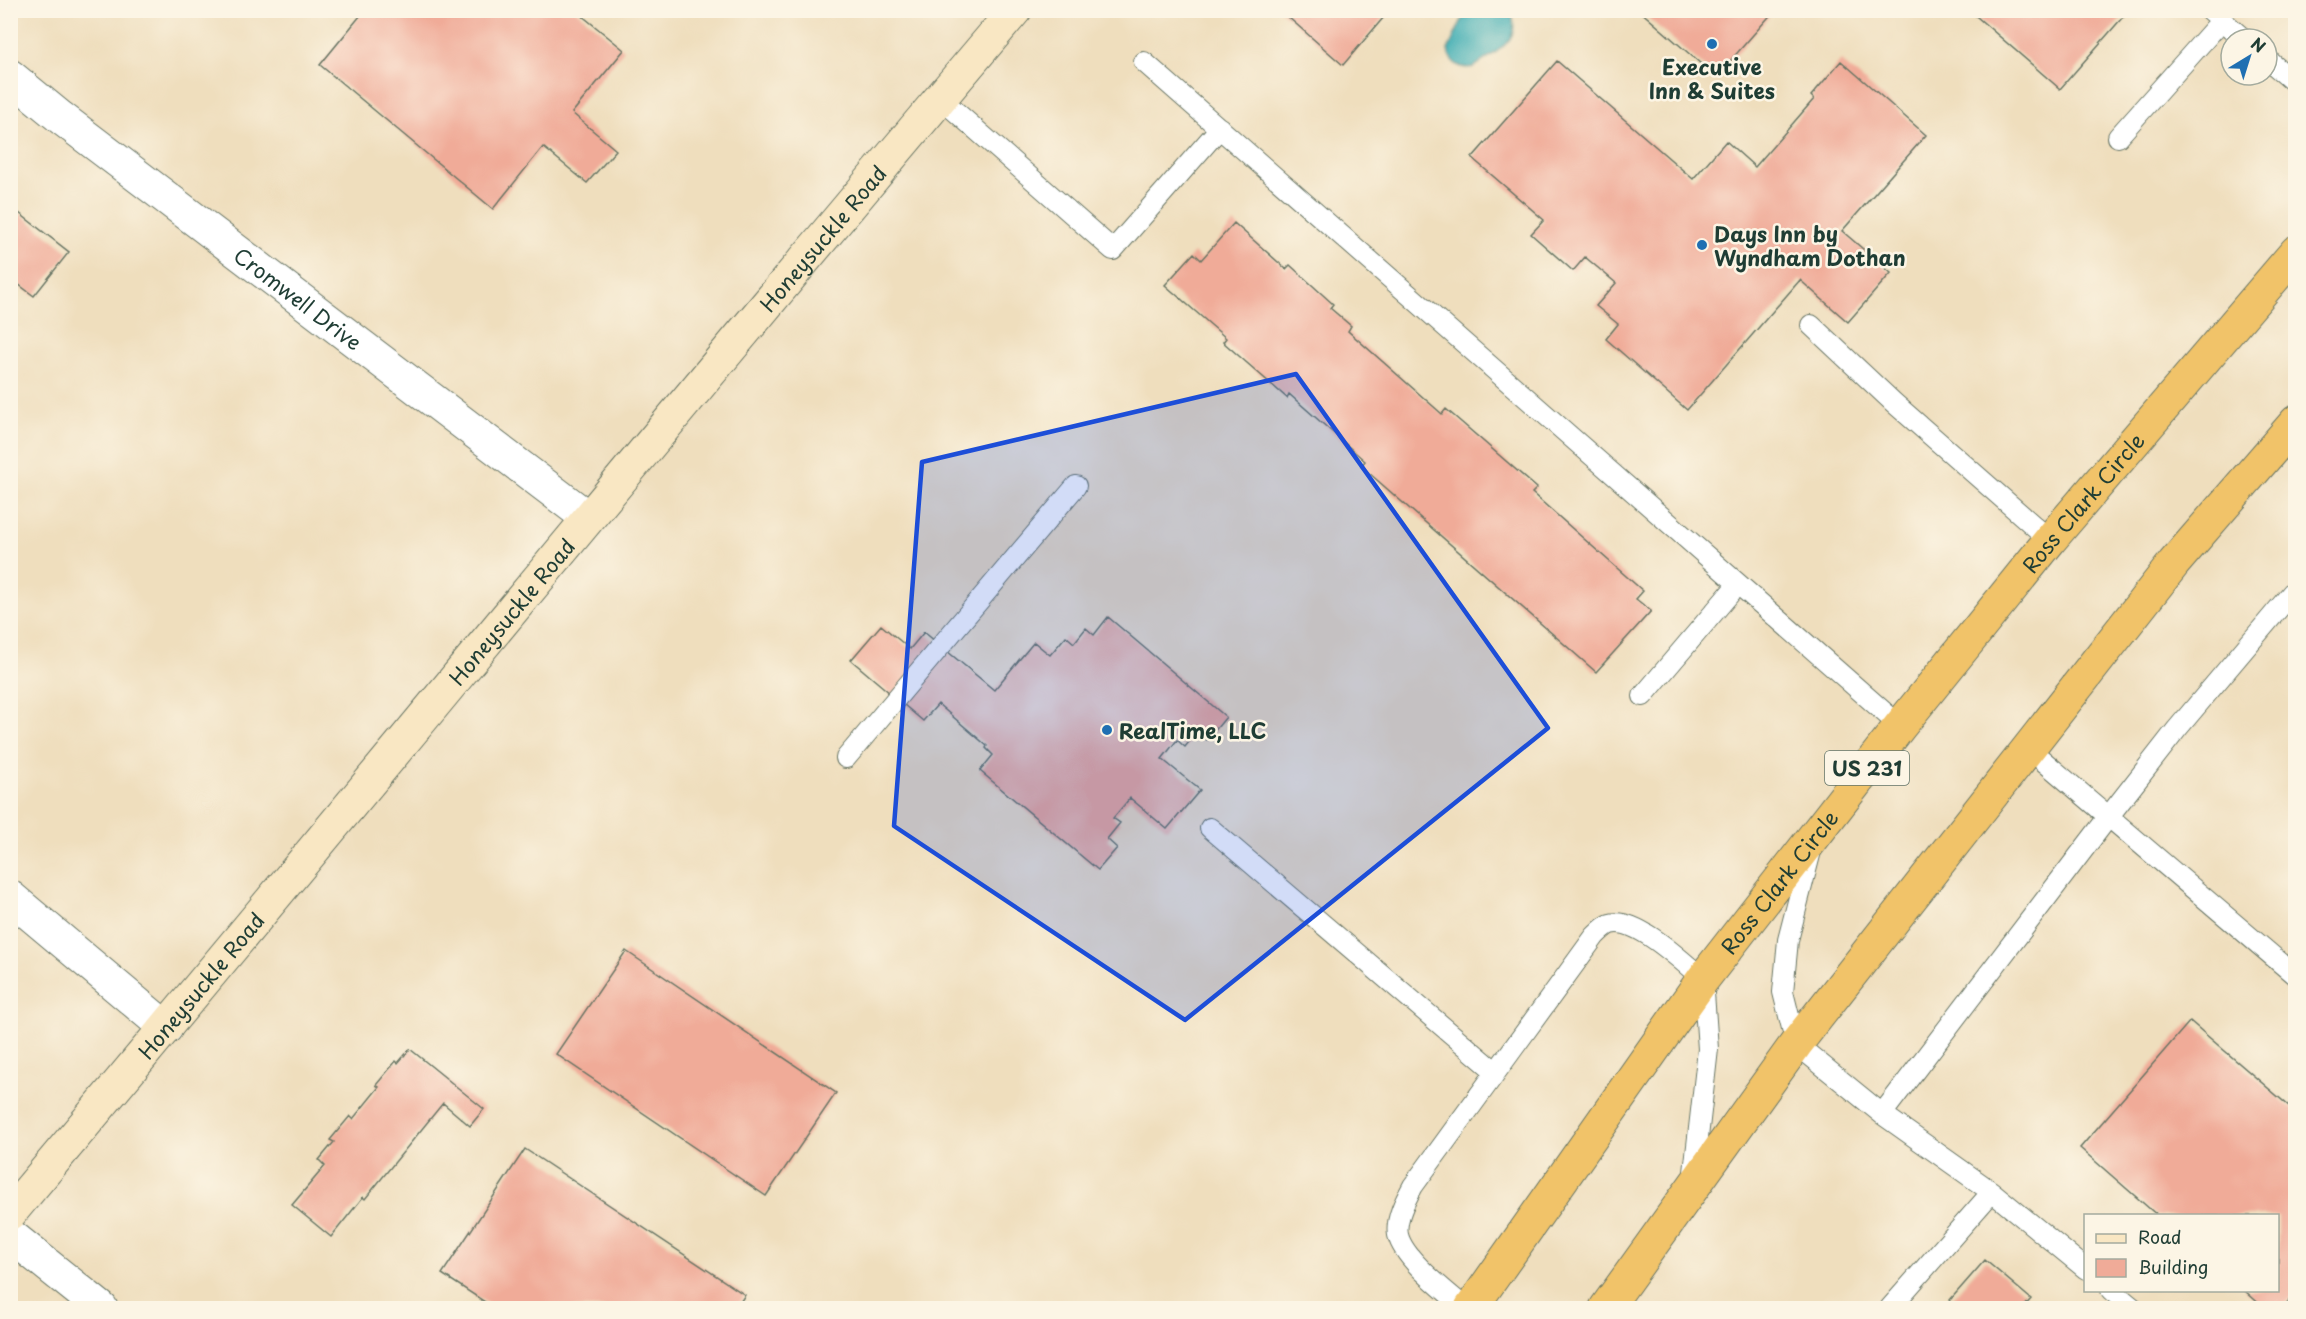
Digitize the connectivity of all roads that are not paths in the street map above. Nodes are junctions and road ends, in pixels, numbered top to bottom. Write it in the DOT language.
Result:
graph roads {
  1 [pos="1015,10"];
  2 [pos="2216,15"];
  3 [pos="2230,27"];
  4 [pos="1144,62"];
  5 [pos="2279,70"];
  6 [pos="10,76"];
  7 [pos="2295,84"];
  8 [pos="940,98"];
  9 [pos="1220,128"];
  10 [pos="2118,137"];
  11 [pos="2295,252"];
  12 [pos="1811,325"];
  13 [pos="2295,422"];
  14 [pos="1076,486"];
  15 [pos="588,518"];
  16 [pos="2050,540"];
  17 [pos="1738,584"];
  18 [pos="2295,588"];
  19 [pos="1643,696"];
  20 [pos="1900,726"];
  21 [pos="2028,748"];
  22 [pos="846,758"];
  23 [pos="2109,816"];
  24 [pos="1210,828"];
  25 [pos="1815,836"];
  26 [pos="10,897"];
  27 [pos="2295,976"];
  28 [pos="1703,979"];
  29 [pos="166,1028"];
  30 [pos="1796,1044"];
  31 [pos="1496,1072"];
  32 [pos="1882,1114"];
  33 [pos="1692,1189"];
  34 [pos="1992,1191"];
  35 [pos="10,1213"];
  36 [pos="10,1235"];
  37 [pos="2084,1268"];
  38 [pos="2113,1292"];
  39 [pos="101,1308"];
  40 [pos="1465,1308"];
  41 [pos="1471,1308"];
  42 [pos="1606,1308"];
  43 [pos="1890,1308"];
  44 [pos="2133,1308"];
  1 -- 8 [label="main road, Honeysuckle Road"];
  2 -- 3 [label="lane"];
  2 -- 10 [label="lane"];
  4 -- 9 [label="lane"];
  5 -- 7 [label="lane"];
  6 -- 15 [label="street, Cromwell Drive"];
  8 -- 9 [label="lane"];
  8 -- 15 [label="main road, Honeysuckle Road"];
  9 -- 17 [label="lane"];
  11 -- 16 [label="highway, Ross Clark Circle / US 231"];
  12 -- 16 [label="lane"];
  13 -- 21 [label="highway"];
  14 -- 22 [label="lane"];
  15 -- 29 [label="main road, Honeysuckle Road"];
  16 -- 20 [label="highway, Ross Clark Circle / US 231"];
  17 -- 19 [label="lane"];
  17 -- 20 [label="lane"];
  18 -- 23 [label="lane"];
  20 -- 25 [label="highway, Ross Clark Circle / US 231"];
  21 -- 23 [label="lane"];
  21 -- 30 [label="highway"];
  23 -- 27 [label="lane"];
  23 -- 32 [label="lane"];
  24 -- 31 [label="lane"];
  25 -- 28 [label="highway, Ross Clark Circle / US 231"];
  25 -- 30 [label="lane"];
  26 -- 29 [label="street"];
  28 -- 31 [label="lane"];
  28 -- 33 [label="lane"];
  28 -- 41 [label="highway, Ross Clark Circle / US 231"];
  29 -- 35 [label="main road, Honeysuckle Road"];
  30 -- 32 [label="lane"];
  30 -- 33 [label="highway"];
  31 -- 40 [label="lane"];
  32 -- 34 [label="lane"];
  33 -- 42 [label="highway"];
  34 -- 37 [label="lane"];
  34 -- 43 [label="lane"];
  36 -- 39 [label="street"];
  38 -- 44 [label="lane"];
}
